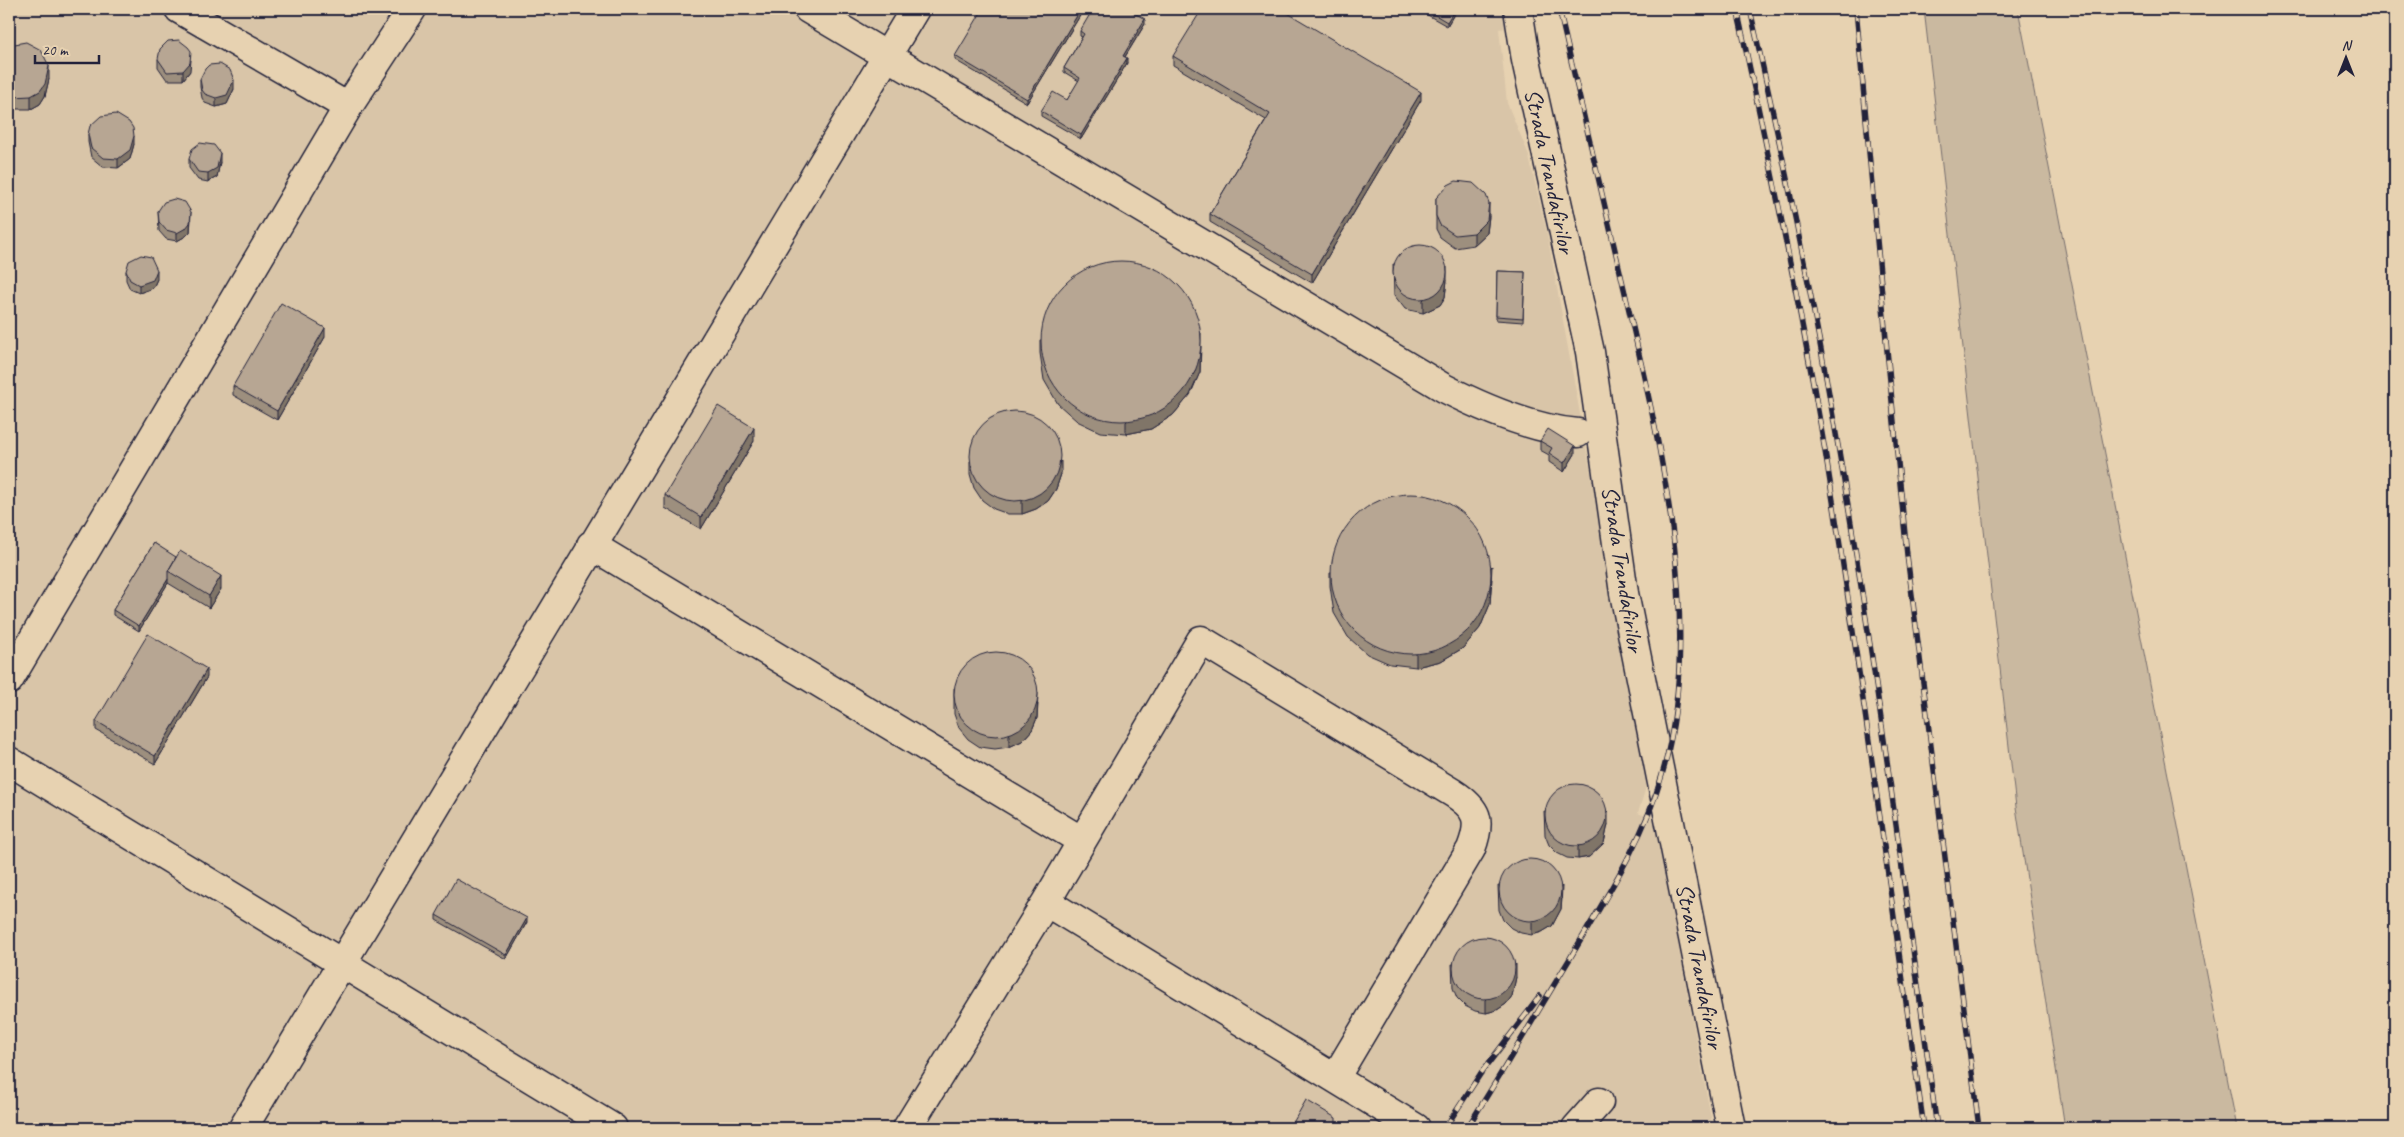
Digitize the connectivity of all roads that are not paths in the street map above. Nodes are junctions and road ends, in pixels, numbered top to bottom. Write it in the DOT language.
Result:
graph roads {
  1 [pos="179,9"];
  2 [pos="412,9"];
  3 [pos="808,9"];
  4 [pos="915,9"];
  5 [pos="1518,9"];
  6 [pos="886,56"];
  7 [pos="348,107"];
  8 [pos="1578,432"];
  9 [pos="591,545"];
  10 [pos="9,680"];
  11 [pos="9,762"];
  12 [pos="1082,841"];
  13 [pos="1046,902"];
  14 [pos="342,965"];
  15 [pos="1335,1078"];
  16 [pos="1599,1102"];
  17 [pos="243,1128"];
  18 [pos="613,1128"];
  19 [pos="907,1128"];
  20 [pos="1416,1128"];
  21 [pos="1576,1128"];
  22 [pos="1732,1128"];
  1 -- 7 [label="main road"];
  2 -- 7 [label="main road"];
  3 -- 6 [label="main road"];
  4 -- 6 [label="main road"];
  5 -- 22 [label="main road, Strada Trandafirilor"];
  6 -- 8 [label="main road"];
  6 -- 9 [label="main road"];
  7 -- 10 [label="main road"];
  9 -- 12 [label="main road"];
  9 -- 14 [label="main road"];
  11 -- 14 [label="main road"];
  12 -- 13 [label="main road"];
  12 -- 15 [label="main road"];
  13 -- 15 [label="main road"];
  13 -- 19 [label="main road"];
  14 -- 17 [label="main road"];
  14 -- 18 [label="main road"];
  15 -- 20 [label="main road"];
  16 -- 21 [label="main road"];
}
